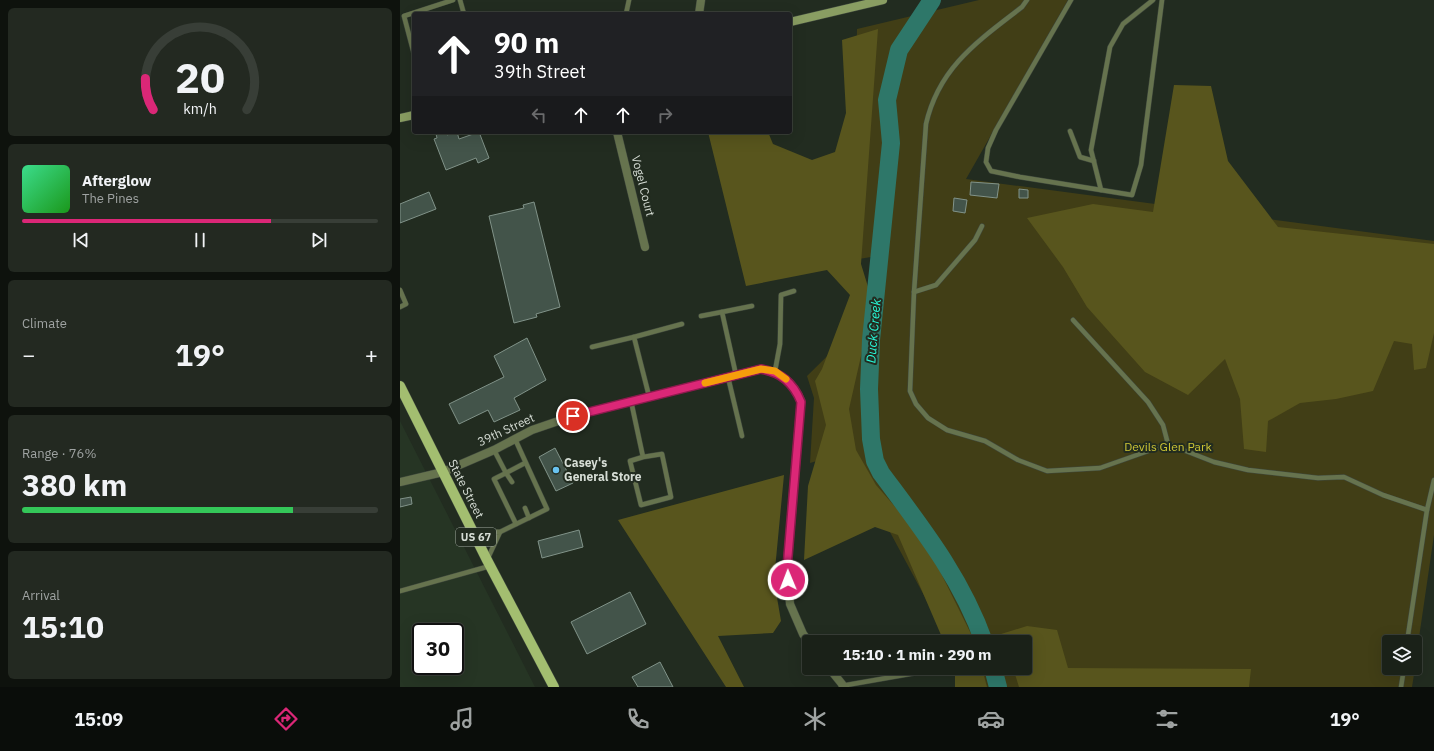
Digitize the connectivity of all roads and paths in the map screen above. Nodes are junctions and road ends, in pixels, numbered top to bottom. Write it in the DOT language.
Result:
graph roads {
  1 [pos="453,0"];
  2 [pos="460,0"];
  3 [pos="629,0"];
  4 [pos="700,0"];
  5 [pos="882,0"];
  6 [pos="1027,0"];
  7 [pos="1071,0"];
  8 [pos="1153,0"];
  9 [pos="1162,0"];
  10 [pos="416,12"];
  11 [pos="463,12"];
  12 [pos="626,12"];
  13 [pos="699,12"];
  14 [pos="412,13"];
  15 [pos="792,22"];
  16 [pos="412,46"];
  17 [pos="412,115"];
  18 [pos="400,118"];
  19 [pos="1070,131"];
  20 [pos="617,134"];
  21 [pos="1094,161"];
  22 [pos="1101,190"];
  23 [pos="982,226"];
  24 [pos="645,247"];
  25 [pos="400,290"];
  26 [pos="794,291"];
  27 [pos="914,292"];
  28 [pos="752,306"];
  29 [pos="400,307"];
  30 [pos="722,312"];
  31 [pos="701,316"];
  32 [pos="1073,320"];
  33 [pos="682,324"];
  34 [pos="634,337"];
  35 [pos="592,347"];
  36 [pos="775,371"];
  37 [pos="732,376"];
  38 [pos="400,386"];
  39 [pos="649,396"];
  40 [pos="631,402"];
  41 [pos="742,436"];
  42 [pos="515,439"];
  43 [pos="1168,444"];
  44 [pos="494,450"];
  45 [pos="643,457"];
  46 [pos="526,463"];
  47 [pos="443,472"];
  48 [pos="506,473"];
  49 [pos="1434,480"];
  50 [pos="400,482"];
  51 [pos="512,482"];
  52 [pos="524,508"];
  53 [pos="1427,510"];
  54 [pos="530,518"];
  55 [pos="516,524"];
  56 [pos="472,530"];
  57 [pos="500,532"];
  58 [pos="489,563"];
  59 [pos="400,591"];
  60 [pos="804,635"];
  61 [pos="1408,635"];
  62 [pos="834,675"];
  63 [pos="904,675"];
  64 [pos="1403,675"];
  65 [pos="841,686"];
  66 [pos="554,687"];
  67 [pos="1401,687"];
  1 -- 10 [label="lane"];
  2 -- 11 [label="lane"];
  3 -- 12 [label="lane"];
  4 -- 13 [label="street"];
  5 -- 15 [label="main road"];
  6 -- 27 [label="lane"];
  7 -- 22 [label="lane"];
  8 -- 21 [label="lane"];
  9 -- 22 [label="lane"];
  14 -- 16 [label="lane"];
  17 -- 18 [label="main road"];
  19 -- 21 [label="lane"];
  20 -- 24 [label="street, Vogel Court"];
  21 -- 22 [label="lane"];
  23 -- 27 [label="lane"];
  25 -- 29 [label="lane"];
  26 -- 36 [label="lane"];
  27 -- 43 [label="lane"];
  28 -- 30 [label="lane"];
  30 -- 31 [label="lane"];
  30 -- 37 [label="lane"];
  32 -- 43 [label="lane"];
  33 -- 34 [label="lane"];
  34 -- 35 [label="lane"];
  34 -- 39 [label="lane"];
  36 -- 37 [label="street, 39th Street"];
  36 -- 60 [label="street"];
  37 -- 39 [label="street, 39th Street"];
  37 -- 41 [label="lane"];
  38 -- 47 [label="main road, State Street / US 67"];
  39 -- 40 [label="street, 39th Street"];
  40 -- 42 [label="street, 39th Street"];
  40 -- 45 [label="lane"];
  42 -- 44 [label="street, 39th Street"];
  42 -- 46 [label="lane"];
  43 -- 53 [label="lane"];
  44 -- 47 [label="street, 39th Street"];
  44 -- 48 [label="lane"];
  45 -- 45 [label="lane"];
  46 -- 48 [label="lane"];
  46 -- 54 [label="lane"];
  47 -- 50 [label="street, 39th Street"];
  47 -- 56 [label="main road, State Street / US 67"];
  48 -- 51 [label="lane"];
  48 -- 55 [label="lane"];
  49 -- 53 [label="lane"];
  52 -- 54 [label="lane"];
  53 -- 61 [label="lane"];
  54 -- 55 [label="lane"];
  55 -- 57 [label="lane"];
  56 -- 57 [label="lane"];
  56 -- 58 [label="main road, State Street / US 67"];
  57 -- 58 [label="lane"];
  58 -- 59 [label="lane"];
  58 -- 66 [label="main road, State Street / US 67"];
  62 -- 65 [label="street"];
  63 -- 65 [label="lane"];
  64 -- 67 [label="lane"];
}
